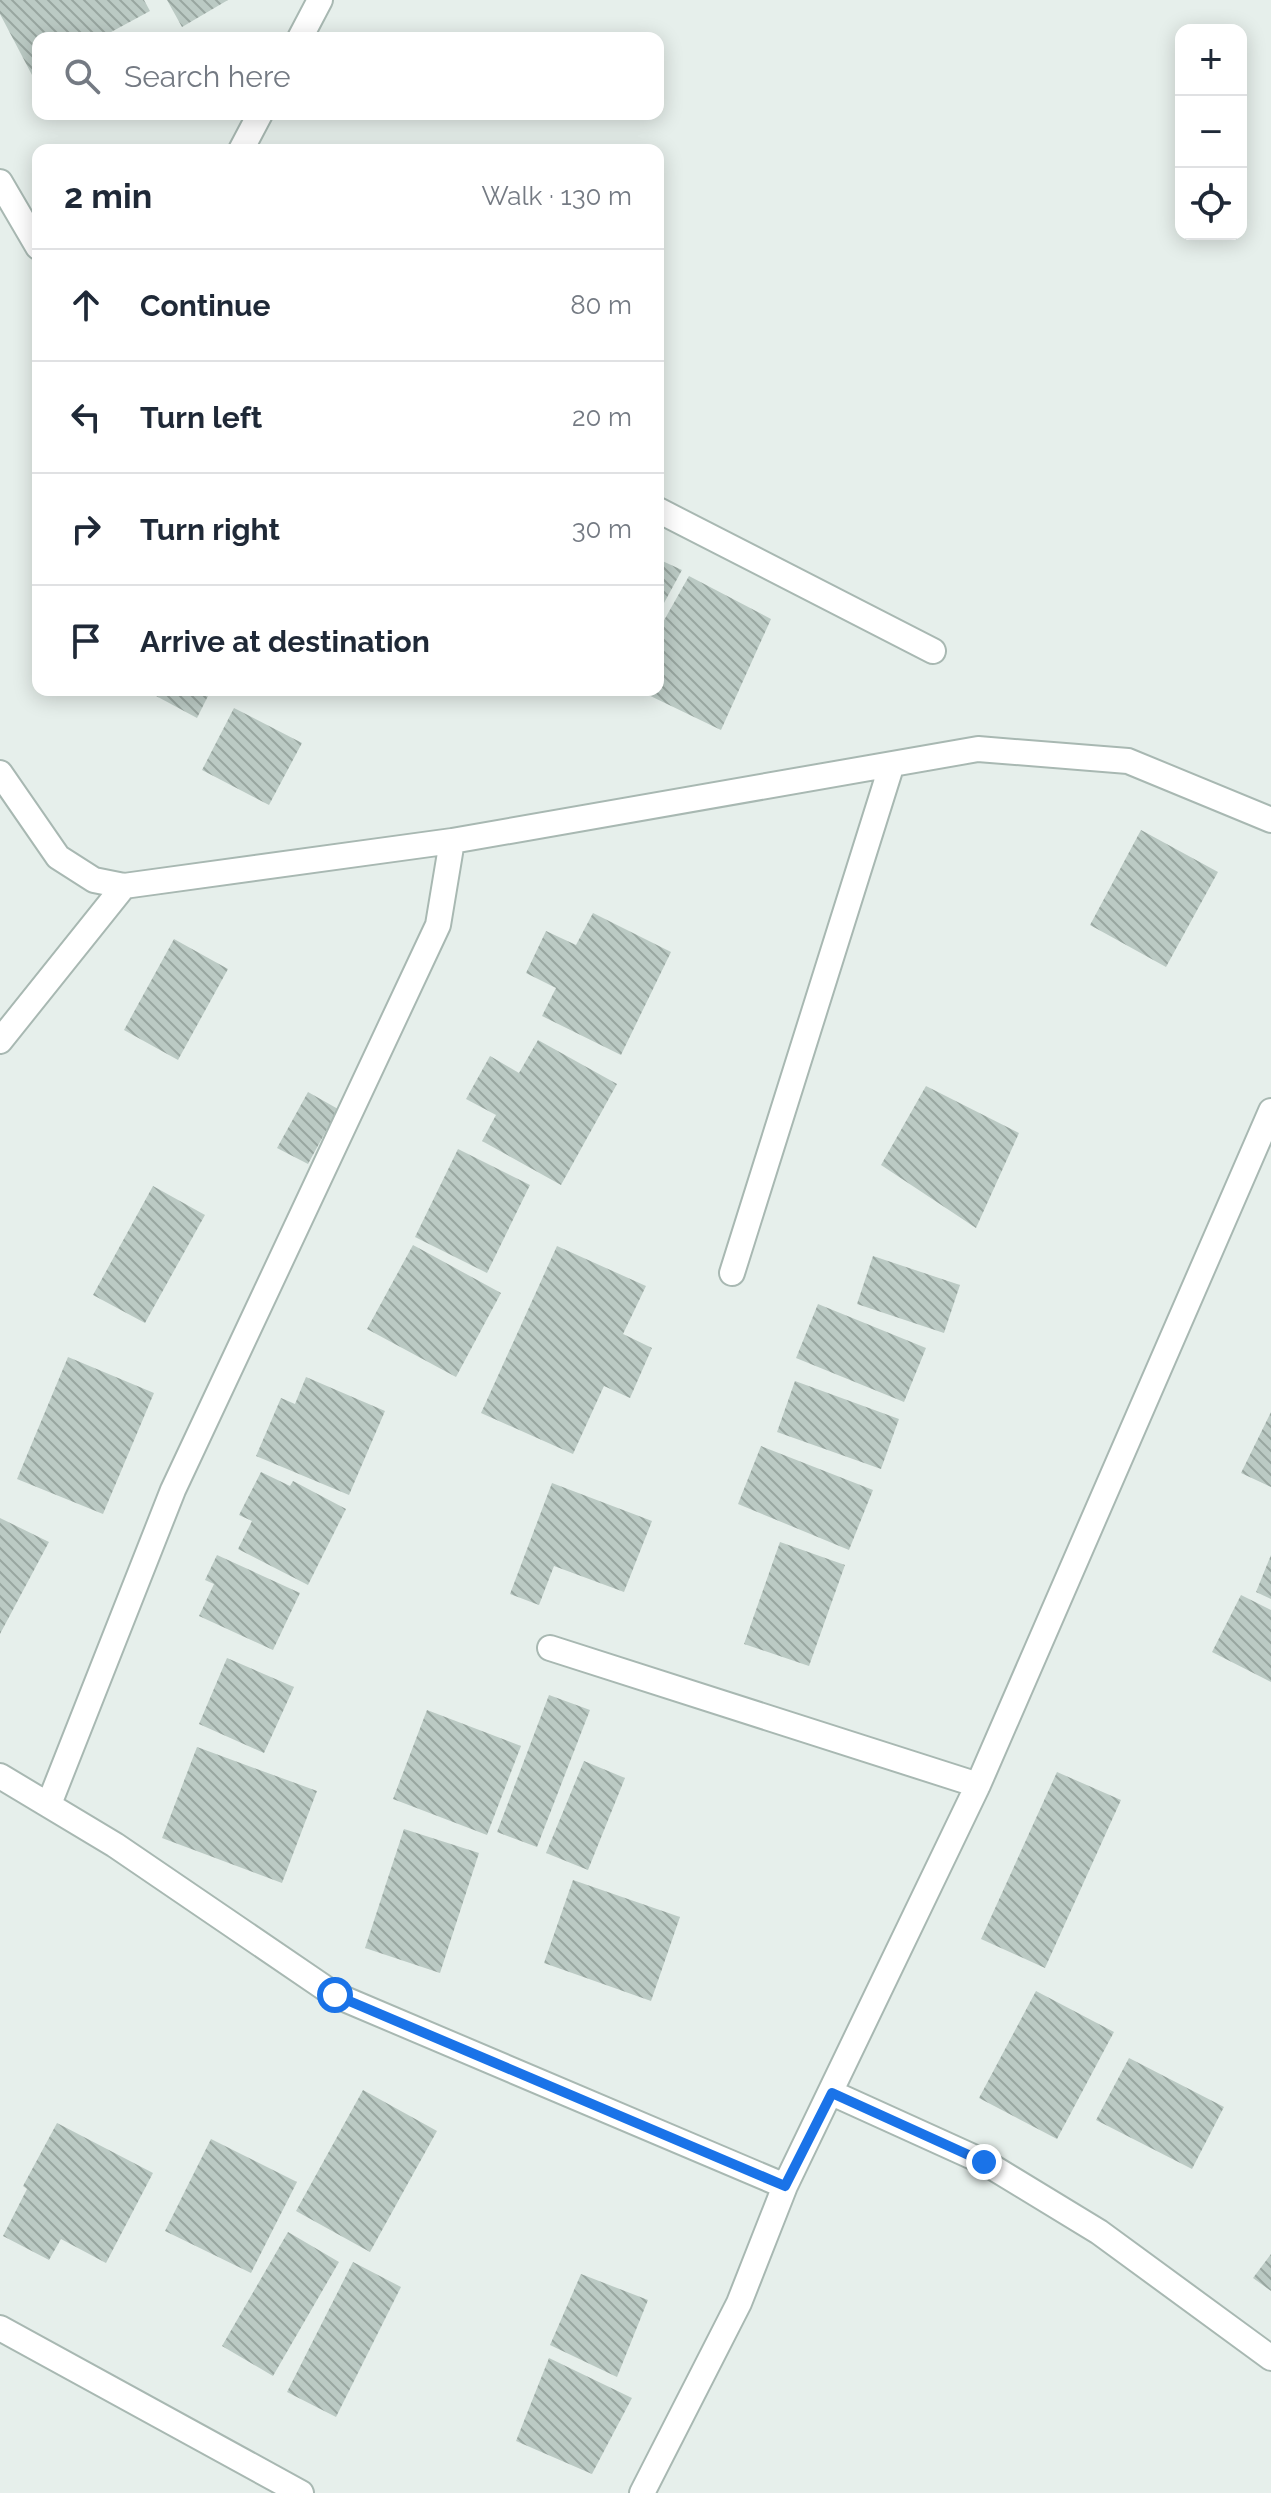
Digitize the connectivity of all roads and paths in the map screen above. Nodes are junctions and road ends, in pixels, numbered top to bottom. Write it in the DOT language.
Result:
graph roads {
  1 [pos="320,0"];
  2 [pos="303,32"];
  3 [pos="257,120"];
  4 [pos="244,144"];
  5 [pos="0,182"];
  6 [pos="32,237"];
  7 [pos="664,513"];
  8 [pos="933,651"];
  9 [pos="891,767"];
  10 [pos="0,773"];
  11 [pos="1271,820"];
  12 [pos="452,841"];
  13 [pos="124,886"];
  14 [pos="0,1041"];
  15 [pos="1271,1111"];
  16 [pos="732,1273"];
  17 [pos="550,1648"];
  18 [pos="0,1776"];
  19 [pos="978,1785"];
  20 [pos="49,1804"];
  21 [pos="832,2093"];
  22 [pos="785,2186"];
  23 [pos="0,2328"];
  24 [pos="1271,2358"];
  25 [pos="301,2493"];
  26 [pos="642,2493"];
  1 -- 2 [label="street"];
  3 -- 4 [label="street"];
  5 -- 6 [label="street"];
  7 -- 8 [label="street"];
  9 -- 11 [label="street"];
  9 -- 12 [label="street"];
  9 -- 16 [label="street"];
  10 -- 13 [label="street"];
  12 -- 13 [label="street"];
  12 -- 20 [label="street"];
  13 -- 14 [label="street"];
  15 -- 19 [label="street"];
  17 -- 19 [label="street"];
  18 -- 20 [label="street"];
  19 -- 21 [label="street"];
  20 -- 22 [label="street"];
  21 -- 22 [label="street"];
  21 -- 24 [label="street"];
  22 -- 26 [label="street"];
  23 -- 25 [label="street"];
}
